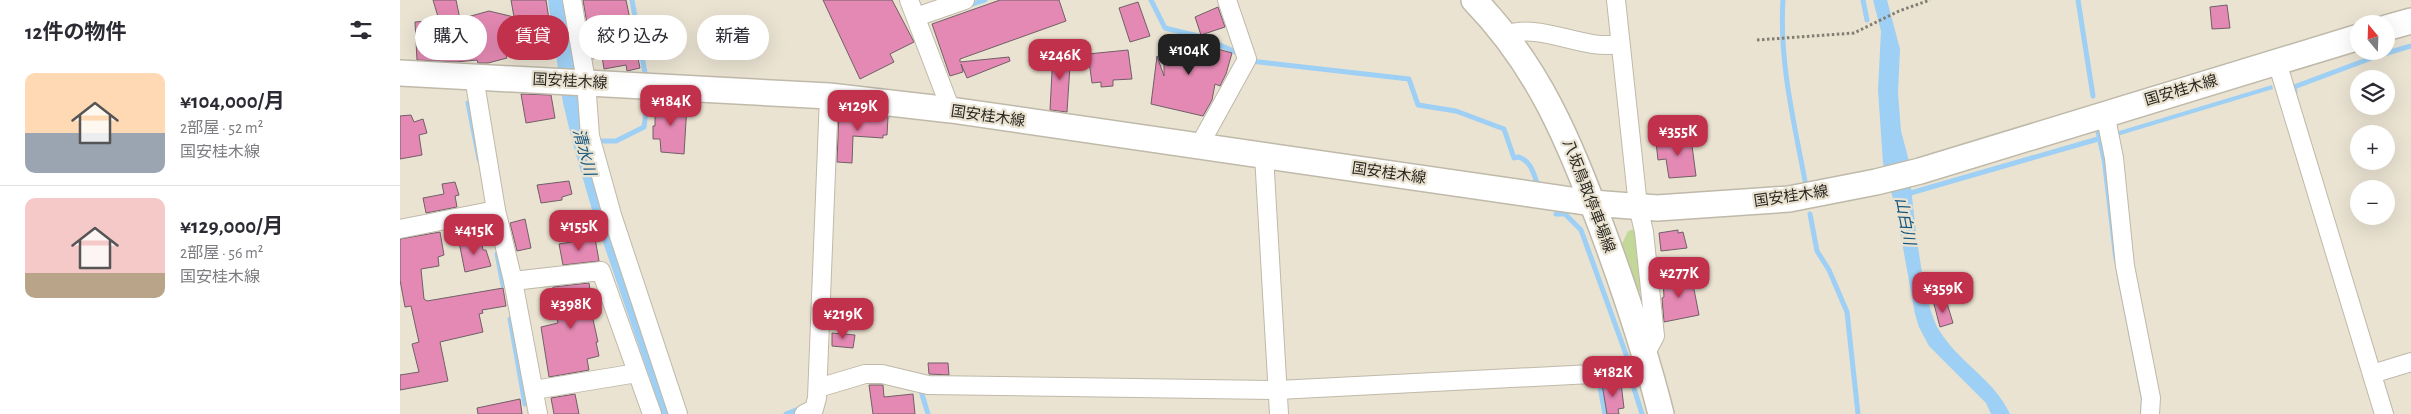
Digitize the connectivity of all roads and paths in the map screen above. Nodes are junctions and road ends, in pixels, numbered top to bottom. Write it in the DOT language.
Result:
graph roads {
  1 [pos="572,0"];
  2 [pos="909,0"];
  3 [pos="965,0"];
  4 [pos="1226,0"];
  5 [pos="1474,0"];
  6 [pos="1616,0"];
  7 [pos="1930,0"];
  8 [pos="916,17"];
  9 [pos="2411,21"];
  10 [pos="2395,25"];
  11 [pos="1505,35"];
  12 [pos="1757,40"];
  13 [pos="2350,40"];
  14 [pos="1620,44"];
  15 [pos="2277,62"];
  16 [pos="400,72"];
  17 [pos="474,77"];
  18 [pos="575,80"];
  19 [pos="829,96"];
  20 [pos="951,110"];
  21 [pos="2105,113"];
  22 [pos="1199,146"];
  23 [pos="1264,155"];
  24 [pos="1592,203"];
  25 [pos="1638,206"];
  26 [pos="496,210"];
  27 [pos="400,229"];
  28 [pos="513,281"];
  29 [pos="1648,362"];
  30 [pos="2411,362"];
  31 [pos="637,372"];
  32 [pos="2372,374"];
  33 [pos="818,388"];
  34 [pos="534,390"];
  35 [pos="1278,390"];
  36 [pos="811,412"];
  37 [pos="538,414"];
  38 [pos="652,414"];
  39 [pos="678,414"];
  40 [pos="1279,414"];
  41 [pos="1661,414"];
  42 [pos="2150,414"];
  43 [pos="2384,414"];
  1 -- 18 [label="street"];
  2 -- 8 [label="street"];
  3 -- 8 [label="street"];
  4 -- 22 [label="street"];
  5 -- 11 [label="main road, 八坂鳥取停車場線"];
  6 -- 14 [label="street"];
  7 -- 12 [label="path"];
  8 -- 20 [label="street"];
  9 -- 10 [label="main road"];
  11 -- 14 [label="street"];
  11 -- 24 [label="main road, 八坂鳥取停車場線"];
  13 -- 15 [label="main road, 国安桂木線"];
  14 -- 25 [label="street"];
  15 -- 21 [label="main road, 国安桂木線"];
  15 -- 32 [label="street"];
  16 -- 17 [label="main road, 国安桂木線"];
  17 -- 18 [label="main road, 国安桂木線"];
  17 -- 26 [label="street"];
  18 -- 19 [label="main road, 国安桂木線"];
  18 -- 39 [label="street"];
  19 -- 20 [label="main road, 国安桂木線"];
  19 -- 33 [label="street"];
  20 -- 22 [label="main road, 国安桂木線"];
  21 -- 25 [label="main road, 国安桂木線"];
  21 -- 42 [label="street"];
  22 -- 23 [label="main road, 国安桂木線"];
  23 -- 24 [label="main road, 国安桂木線"];
  23 -- 35 [label="street"];
  24 -- 25 [label="main road, 国安桂木線"];
  24 -- 29 [label="main road, 八坂鳥取停車場線"];
  25 -- 29 [label="street"];
  26 -- 27 [label="street"];
  26 -- 28 [label="street"];
  28 -- 31 [label="street"];
  28 -- 34 [label="street"];
  29 -- 35 [label="street"];
  29 -- 41 [label="main road, 八坂鳥取停車場線"];
  30 -- 32 [label="street"];
  31 -- 34 [label="street"];
  31 -- 38 [label="street"];
  32 -- 43 [label="street"];
  33 -- 35 [label="street"];
  33 -- 36 [label="street"];
  34 -- 37 [label="street"];
  35 -- 40 [label="street"];
}
